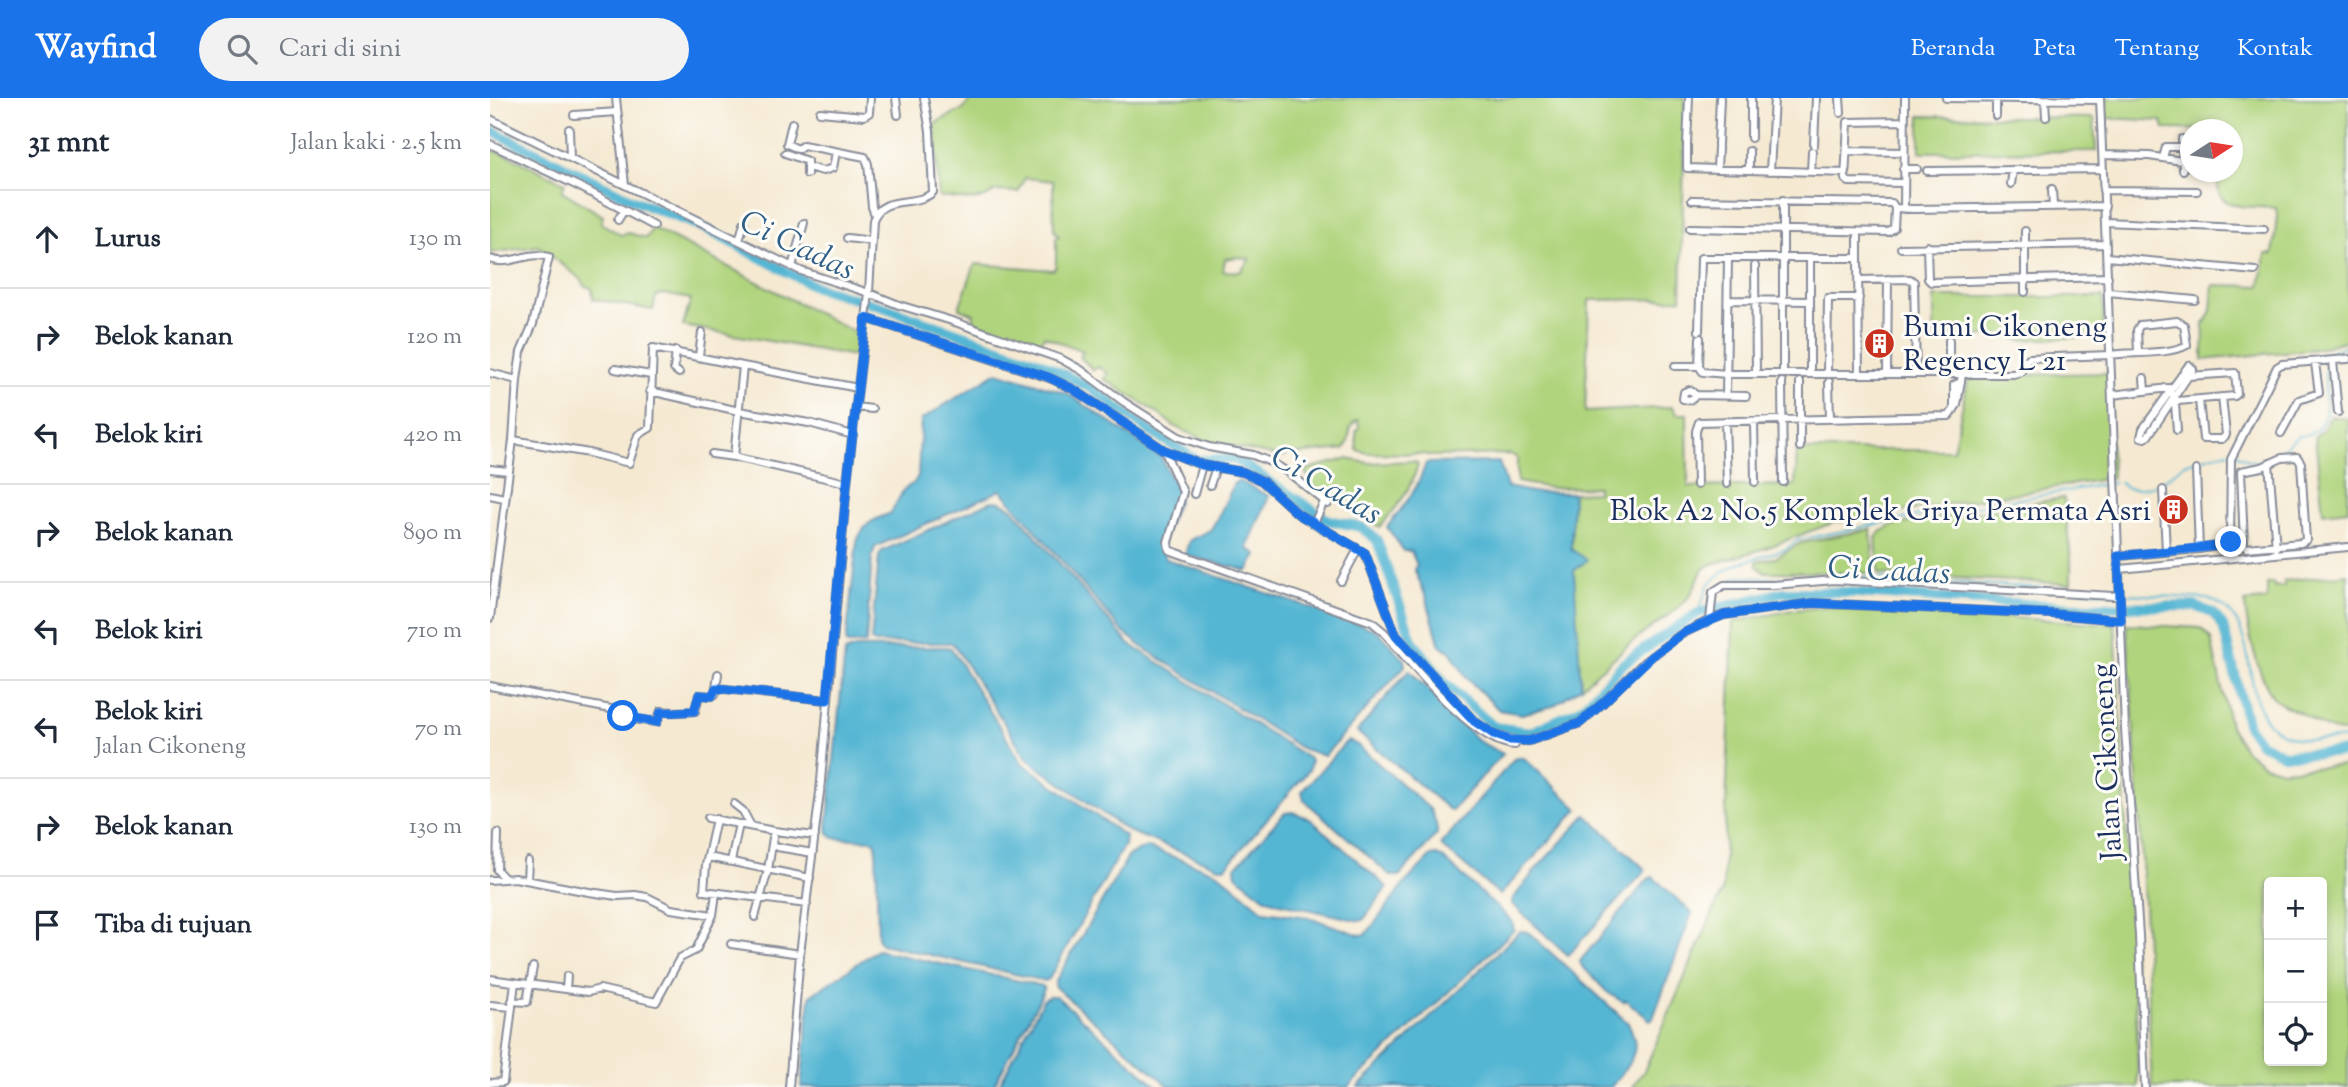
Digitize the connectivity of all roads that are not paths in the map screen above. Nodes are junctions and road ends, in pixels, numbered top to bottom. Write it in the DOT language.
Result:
graph roads {
  1 [pos="616,98"];
  2 [pos="870,98"];
  3 [pos="896,98"];
  4 [pos="924,98"];
  5 [pos="1689,98"];
  6 [pos="1720,98"];
  7 [pos="1751,98"];
  8 [pos="1773,98"];
  9 [pos="1816,98"];
  10 [pos="1840,98"];
  11 [pos="1905,98"];
  12 [pos="1946,98"];
  13 [pos="1996,99"];
  14 [pos="2100,99"];
  15 [pos="2045,100"];
  16 [pos="820,111"];
  17 [pos="617,112"];
  18 [pos="1841,113"];
  19 [pos="574,115"];
  20 [pos="898,115"];
  21 [pos="1996,116"];
  22 [pos="2046,117"];
  23 [pos="490,120"];
  24 [pos="1904,121"];
  25 [pos="792,123"];
  26 [pos="569,129"];
  27 [pos="1751,138"];
  28 [pos="490,144"];
  29 [pos="787,144"];
  30 [pos="2180,144"];
  31 [pos="1749,151"];
  32 [pos="1847,151"];
  33 [pos="836,152"];
  34 [pos="1904,152"];
  35 [pos="2103,155"];
  36 [pos="570,158"];
  37 [pos="2163,158"];
  38 [pos="2180,161"];
  39 [pos="1717,169"];
  40 [pos="1903,169"];
  41 [pos="1917,169"];
  42 [pos="2103,169"];
  43 [pos="1749,170"];
  44 [pos="2013,170"];
  45 [pos="1770,171"];
  46 [pos="1927,171"];
  47 [pos="1811,172"];
  48 [pos="1846,173"];
  49 [pos="1903,183"];
  50 [pos="2011,184"];
  51 [pos="625,185"];
  52 [pos="2052,189"];
  53 [pos="2104,190"];
  54 [pos="2197,191"];
  55 [pos="1692,200"];
  56 [pos="1783,200"];
  57 [pos="2105,206"];
  58 [pos="2053,207"];
  59 [pos="1895,208"];
  60 [pos="2025,208"];
  61 [pos="1904,209"];
  62 [pos="624,210"];
  63 [pos="874,215"];
  64 [pos="2025,216"];
  65 [pos="618,220"];
  66 [pos="2105,222"];
  67 [pos="744,223"];
  68 [pos="804,223"];
  69 [pos="654,226"];
  70 [pos="1690,228"];
  71 [pos="1783,229"];
  72 [pos="2263,229"];
  73 [pos="2025,231"];
  74 [pos="1858,232"];
  75 [pos="847,238"];
  76 [pos="739,241"];
  77 [pos="872,241"];
  78 [pos="2025,244"];
  79 [pos="2106,244"];
  80 [pos="1927,246"];
  81 [pos="1901,248"];
  82 [pos="1783,257"];
  83 [pos="1810,257"];
  84 [pos="2108,257"];
  85 [pos="1728,258"];
  86 [pos="1858,258"];
  87 [pos="490,260"];
  88 [pos="1755,266"];
  89 [pos="792,267"];
  90 [pos="2255,271"];
  91 [pos="2108,277"];
  92 [pos="1888,279"];
  93 [pos="2026,279"];
  94 [pos="1859,280"];
  95 [pos="2025,292"];
  96 [pos="2108,292"];
  97 [pos="869,295"];
  98 [pos="1859,298"];
  99 [pos="1728,300"];
  100 [pos="1755,300"];
  101 [pos="1783,300"];
  102 [pos="1810,300"];
  103 [pos="2195,300"];
  104 [pos="866,317"];
  105 [pos="702,331"];
  106 [pos="1949,340"];
  107 [pos="676,351"];
  108 [pos="2138,352"];
  109 [pos="2110,355"];
  110 [pos="699,356"];
  111 [pos="2348,359"];
  112 [pos="2328,361"];
  113 [pos="2315,363"];
  114 [pos="743,366"];
  115 [pos="1675,366"];
  116 [pos="1699,366"];
  117 [pos="615,369"];
  118 [pos="490,373"];
  119 [pos="679,373"];
  120 [pos="1827,373"];
  121 [pos="1916,373"];
  122 [pos="1727,374"];
  123 [pos="1756,374"];
  124 [pos="1810,374"];
  125 [pos="1859,374"];
  126 [pos="1888,374"];
  127 [pos="1949,374"];
  128 [pos="651,375"];
  129 [pos="2188,376"];
  130 [pos="1783,378"];
  131 [pos="1961,378"];
  132 [pos="2144,378"];
  133 [pos="517,380"];
  134 [pos="1800,382"];
  135 [pos="1829,382"];
  136 [pos="858,388"];
  137 [pos="650,391"];
  138 [pos="2146,391"];
  139 [pos="2174,392"];
  140 [pos="1696,395"];
  141 [pos="1726,395"];
  142 [pos="2112,395"];
  143 [pos="1746,396"];
  144 [pos="2222,397"];
  145 [pos="2199,400"];
  146 [pos="856,407"];
  147 [pos="872,410"];
  148 [pos="739,411"];
  149 [pos="2337,412"];
  150 [pos="1782,419"];
  151 [pos="1800,419"];
  152 [pos="1830,419"];
  153 [pos="1725,421"];
  154 [pos="1754,421"];
  155 [pos="2178,430"];
  156 [pos="2281,433"];
  157 [pos="853,435"];
  158 [pos="2203,439"];
  159 [pos="513,440"];
  160 [pos="2192,440"];
  161 [pos="1800,447"];
  162 [pos="1164,450"];
  163 [pos="712,454"];
  164 [pos="734,457"];
  165 [pos="2269,463"];
  166 [pos="1202,465"];
  167 [pos="1216,467"];
  168 [pos="490,469"];
  169 [pos="2196,470"];
  170 [pos="508,471"];
  171 [pos="1755,482"];
  172 [pos="1783,482"];
  173 [pos="847,483"];
  174 [pos="1727,484"];
  175 [pos="1210,485"];
  176 [pos="1698,485"];
  177 [pos="2163,490"];
  178 [pos="1194,494"];
  179 [pos="490,495"];
  180 [pos="504,498"];
  181 [pos="1317,518"];
  182 [pos="2276,546"];
  183 [pos="2348,547"];
  184 [pos="1358,549"];
  185 [pos="2199,549"];
  186 [pos="2166,551"];
  187 [pos="2277,554"];
  188 [pos="2118,556"];
  189 [pos="2120,569"];
  190 [pos="1341,582"];
  191 [pos="2121,597"];
  192 [pos="490,618"];
  193 [pos="1710,618"];
  194 [pos="2121,619"];
  195 [pos="718,674"];
  196 [pos="490,686"];
  197 [pos="716,688"];
  198 [pos="827,700"];
  199 [pos="1514,745"];
  200 [pos="734,804"];
  201 [pos="739,824"];
  202 [pos="751,825"];
  203 [pos="774,831"];
  204 [pos="498,833"];
  205 [pos="815,836"];
  206 [pos="776,847"];
  207 [pos="494,851"];
  208 [pos="813,852"];
  209 [pos="708,857"];
  210 [pos="528,861"];
  211 [pos="731,861"];
  212 [pos="768,870"];
  213 [pos="810,878"];
  214 [pos="505,879"];
  215 [pos="490,880"];
  216 [pos="527,880"];
  217 [pos="716,893"];
  218 [pos="761,900"];
  219 [pos="807,904"];
  220 [pos="713,915"];
  221 [pos="755,918"];
  222 [pos="731,944"];
  223 [pos="800,954"];
  224 [pos="533,967"];
  225 [pos="567,976"];
  226 [pos="490,979"];
  227 [pos="515,982"];
  228 [pos="529,984"];
  229 [pos="566,989"];
  230 [pos="512,1004"];
  231 [pos="490,1005"];
  232 [pos="490,1083"];
  233 [pos="789,1087"];
  234 [pos="2145,1087"];
  1 -- 17 [label="street"];
  2 -- 16 [label="street"];
  3 -- 20 [label="street"];
  4 -- 63 [label="street"];
  5 -- 39 [label="street"];
  6 -- 39 [label="street"];
  7 -- 27 [label="street"];
  8 -- 45 [label="street"];
  9 -- 47 [label="street"];
  10 -- 18 [label="street"];
  11 -- 24 [label="street"];
  12 -- 13 [label="street"];
  13 -- 15 [label="street"];
  13 -- 21 [label="street"];
  14 -- 15 [label="street"];
  14 -- 35 [label="street, Jalan Cikoneng"];
  15 -- 22 [label="street"];
  17 -- 19 [label="street"];
  17 -- 51 [label="street"];
  23 -- 36 [label="street"];
  24 -- 32 [label="street"];
  24 -- 34 [label="street"];
  25 -- 29 [label="street"];
  26 -- 36 [label="street"];
  28 -- 62 [label="street"];
  29 -- 33 [label="street"];
  29 -- 33 [label="street"];
  30 -- 37 [label="street"];
  31 -- 43 [label="street"];
  32 -- 34 [label="street"];
  32 -- 48 [label="street"];
  33 -- 63 [label="street"];
  34 -- 40 [label="street"];
  35 -- 37 [label="street"];
  35 -- 42 [label="street, Jalan Cikoneng"];
  36 -- 51 [label="street"];
  37 -- 38 [label="street"];
  39 -- 43 [label="street"];
  40 -- 41 [label="street"];
  40 -- 49 [label="street"];
  42 -- 44 [label="street"];
  42 -- 53 [label="street, Jalan Cikoneng"];
  43 -- 45 [label="street"];
  44 -- 46 [label="street"];
  44 -- 50 [label="street"];
  45 -- 47 [label="street"];
  47 -- 48 [label="street"];
  48 -- 49 [label="street"];
  49 -- 61 [label="street"];
  51 -- 76 [label="street"];
  52 -- 58 [label="street"];
  53 -- 54 [label="street"];
  53 -- 57 [label="street, Jalan Cikoneng"];
  55 -- 56 [label="street"];
  56 -- 59 [label="street"];
  56 -- 71 [label="street"];
  57 -- 58 [label="street"];
  57 -- 66 [label="street, Jalan Cikoneng"];
  58 -- 60 [label="street"];
  59 -- 61 [label="street"];
  59 -- 74 [label="street"];
  60 -- 61 [label="street"];
  60 -- 64 [label="street"];
  62 -- 65 [label="street"];
  62 -- 69 [label="street"];
  63 -- 77 [label="street"];
  66 -- 72 [label="street"];
  66 -- 79 [label="street, Jalan Cikoneng"];
  67 -- 76 [label="street"];
  68 -- 89 [label="street"];
  70 -- 71 [label="street"];
  71 -- 74 [label="street"];
  71 -- 82 [label="street"];
  73 -- 78 [label="street"];
  74 -- 86 [label="street"];
  75 -- 77 [label="street"];
  76 -- 89 [label="street"];
  77 -- 97 [label="street"];
  78 -- 79 [label="street"];
  78 -- 80 [label="street"];
  78 -- 93 [label="street"];
  79 -- 84 [label="street, Jalan Cikoneng"];
  80 -- 81 [label="street"];
  80 -- 93 [label="street"];
  82 -- 83 [label="street"];
  82 -- 85 [label="street"];
  82 -- 101 [label="street"];
  83 -- 86 [label="street"];
  83 -- 102 [label="street"];
  84 -- 90 [label="street"];
  84 -- 91 [label="street, Jalan Cikoneng"];
  85 -- 99 [label="street"];
  85 -- 116 [label="street"];
  86 -- 94 [label="street"];
  87 -- 133 [label="street"];
  88 -- 100 [label="street"];
  89 -- 97 [label="street"];
  91 -- 93 [label="street"];
  91 -- 96 [label="street, Jalan Cikoneng"];
  92 -- 94 [label="street"];
  92 -- 121 [label="street"];
  92 -- 126 [label="street"];
  93 -- 95 [label="street"];
  94 -- 98 [label="street"];
  96 -- 103 [label="street"];
  96 -- 109 [label="street, Jalan Cikoneng"];
  97 -- 104 [label="street"];
  97 -- 181 [label="street"];
  98 -- 120 [label="street"];
  98 -- 125 [label="street"];
  99 -- 100 [label="street"];
  99 -- 122 [label="street"];
  100 -- 101 [label="street"];
  100 -- 123 [label="street"];
  101 -- 102 [label="street"];
  101 -- 130 [label="street"];
  102 -- 124 [label="street"];
  104 -- 136 [label="street"];
  104 -- 162 [label="street"];
  105 -- 110 [label="street"];
  106 -- 127 [label="street"];
  107 -- 110 [label="street"];
  107 -- 119 [label="street"];
  107 -- 128 [label="street"];
  108 -- 108 [label="street"];
  108 -- 109 [label="street"];
  109 -- 131 [label="street"];
  109 -- 142 [label="street, Jalan Cikoneng"];
  110 -- 114 [label="street"];
  111 -- 112 [label="street"];
  112 -- 113 [label="street"];
  112 -- 149 [label="street"];
  113 -- 156 [label="street"];
  113 -- 185 [label="street"];
  114 -- 136 [label="street"];
  114 -- 148 [label="street"];
  115 -- 116 [label="street"];
  116 -- 122 [label="street"];
  117 -- 128 [label="street"];
  118 -- 133 [label="street"];
  120 -- 124 [label="street"];
  120 -- 125 [label="street"];
  121 -- 126 [label="street"];
  121 -- 127 [label="street"];
  122 -- 123 [label="street"];
  122 -- 141 [label="street"];
  123 -- 130 [label="street"];
  124 -- 130 [label="street"];
  125 -- 126 [label="street"];
  127 -- 131 [label="street"];
  128 -- 137 [label="street"];
  129 -- 139 [label="street"];
  129 -- 139 [label="street"];
  129 -- 144 [label="street"];
  130 -- 150 [label="street"];
  131 -- 152 [label="street"];
  132 -- 138 [label="street"];
  133 -- 159 [label="street"];
  134 -- 151 [label="street"];
  135 -- 152 [label="street"];
  136 -- 146 [label="street"];
  137 -- 148 [label="street"];
  137 -- 159 [label="street"];
  138 -- 139 [label="street"];
  138 -- 142 [label="street"];
  139 -- 139 [label="street"];
  139 -- 145 [label="street"];
  139 -- 155 [label="street"];
  140 -- 141 [label="street"];
  141 -- 143 [label="street"];
  142 -- 188 [label="street, Jalan Cikoneng"];
  144 -- 145 [label="street"];
  144 -- 158 [label="street"];
  145 -- 158 [label="street"];
  146 -- 147 [label="street"];
  146 -- 157 [label="street"];
  148 -- 157 [label="street"];
  148 -- 164 [label="street"];
  150 -- 151 [label="street"];
  150 -- 154 [label="street"];
  150 -- 172 [label="street"];
  151 -- 152 [label="street"];
  151 -- 161 [label="street"];
  153 -- 154 [label="street"];
  153 -- 174 [label="street"];
  153 -- 176 [label="street"];
  154 -- 171 [label="street"];
  157 -- 173 [label="street"];
  158 -- 160 [label="street"];
  159 -- 170 [label="street"];
  162 -- 166 [label="street"];
  162 -- 199 [label="street"];
  163 -- 164 [label="street"];
  164 -- 173 [label="street"];
  165 -- 182 [label="street"];
  165 -- 182 [label="street"];
  165 -- 182 [label="street"];
  166 -- 167 [label="street"];
  166 -- 178 [label="street"];
  167 -- 175 [label="street"];
  167 -- 181 [label="street"];
  168 -- 170 [label="street"];
  169 -- 185 [label="street"];
  170 -- 180 [label="street"];
  173 -- 198 [label="street"];
  177 -- 186 [label="street"];
  179 -- 180 [label="street"];
  180 -- 192 [label="street"];
  181 -- 184 [label="street"];
  182 -- 187 [label="street"];
  183 -- 187 [label="street"];
  184 -- 190 [label="street"];
  184 -- 193 [label="street"];
  185 -- 186 [label="street"];
  186 -- 188 [label="street"];
  187 -- 189 [label="street"];
  188 -- 189 [label="street, Jalan Cikoneng"];
  189 -- 191 [label="street, Jalan Cikoneng"];
  191 -- 193 [label="street"];
  191 -- 194 [label="street, Jalan Cikoneng"];
  193 -- 194 [label="street"];
  194 -- 234 [label="street, Jalan Cikoneng"];
  195 -- 197 [label="street"];
  196 -- 197 [label="street"];
  197 -- 198 [label="street"];
  198 -- 205 [label="street"];
  200 -- 202 [label="street"];
  201 -- 202 [label="street"];
  201 -- 209 [label="street"];
  201 -- 211 [label="street"];
  202 -- 203 [label="street"];
  203 -- 205 [label="street"];
  203 -- 212 [label="street"];
  204 -- 207 [label="street"];
  205 -- 208 [label="street"];
  206 -- 208 [label="street"];
  207 -- 214 [label="street"];
  208 -- 213 [label="street"];
  209 -- 211 [label="street"];
  209 -- 217 [label="street"];
  210 -- 216 [label="street"];
  211 -- 212 [label="street"];
  212 -- 213 [label="street"];
  212 -- 218 [label="street"];
  213 -- 219 [label="street"];
  214 -- 215 [label="street"];
  214 -- 216 [label="street"];
  216 -- 220 [label="street"];
  217 -- 218 [label="street"];
  217 -- 220 [label="street"];
  218 -- 219 [label="street"];
  218 -- 221 [label="street"];
  219 -- 223 [label="street"];
  220 -- 229 [label="street"];
  222 -- 223 [label="street"];
  223 -- 233 [label="street"];
  224 -- 228 [label="street"];
  225 -- 229 [label="street"];
  226 -- 227 [label="street"];
  227 -- 228 [label="street"];
  227 -- 230 [label="street"];
  228 -- 229 [label="street"];
  228 -- 230 [label="street"];
  230 -- 231 [label="street"];
  230 -- 232 [label="street"];
}
